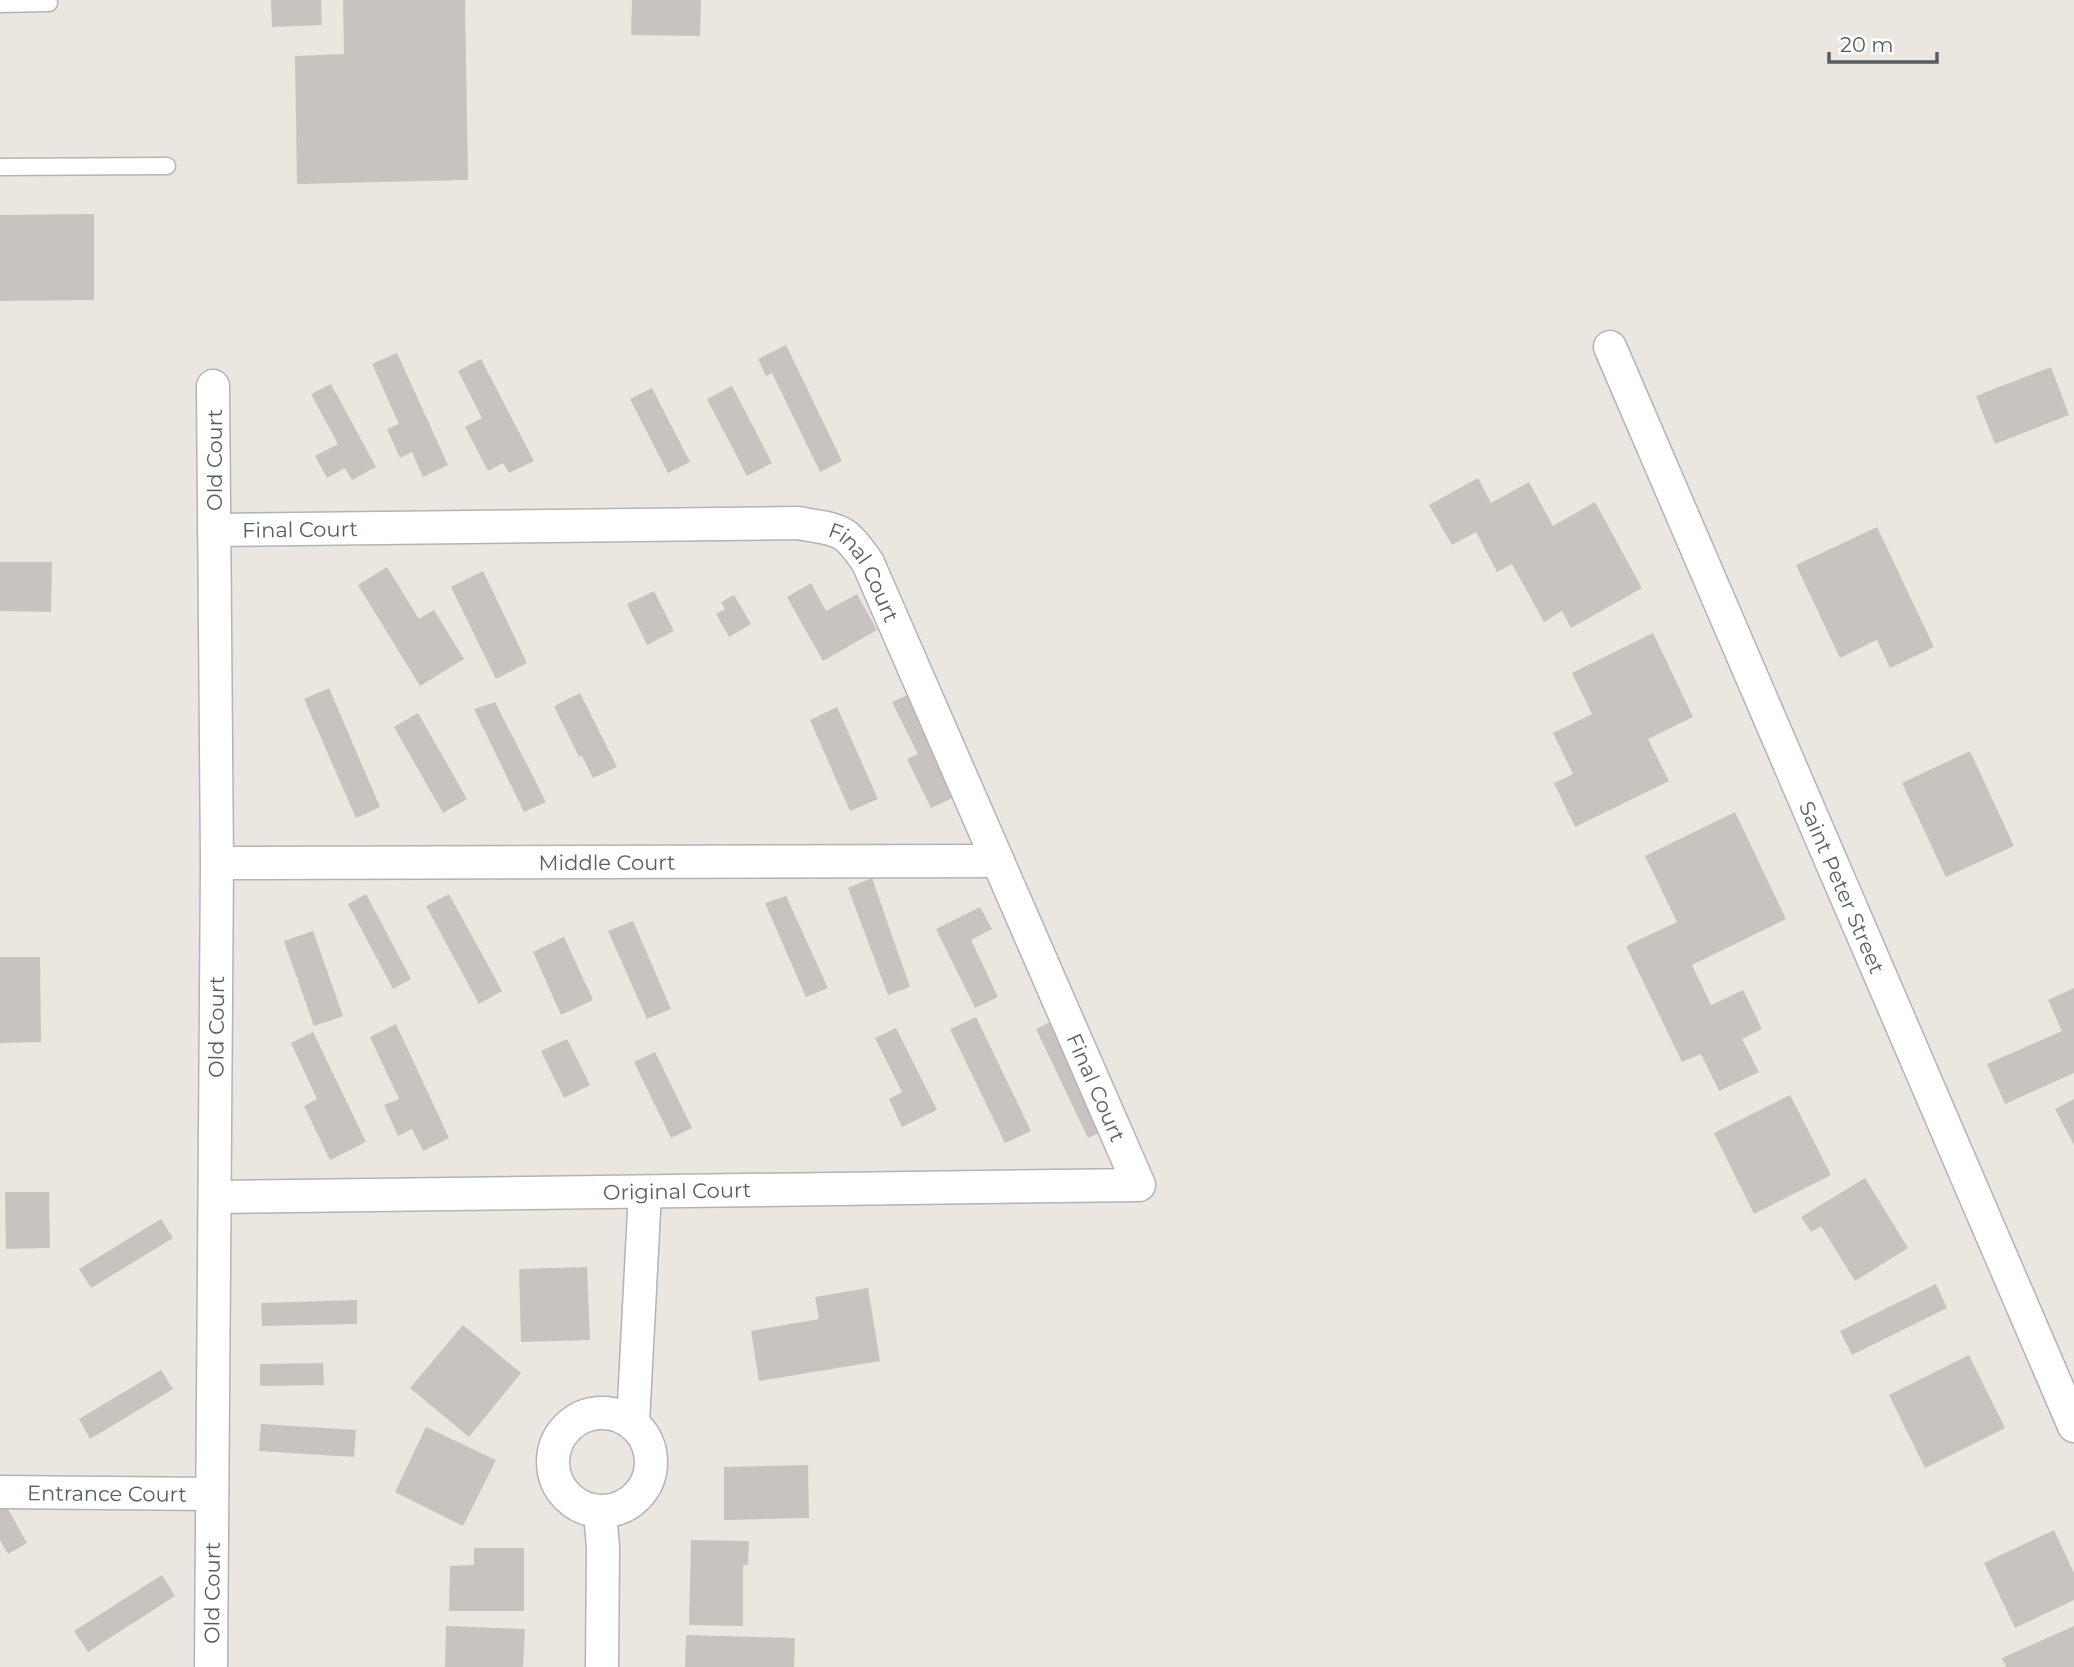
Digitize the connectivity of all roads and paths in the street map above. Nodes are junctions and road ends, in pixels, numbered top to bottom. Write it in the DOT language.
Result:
graph roads {
  1 [pos="49,3"];
  2 [pos="0,4"];
  3 [pos="167,166"];
  4 [pos="0,167"];
  5 [pos="1610,347"];
  6 [pos="213,386"];
  7 [pos="214,530"];
  8 [pos="998,861"];
  9 [pos="217,863"];
  10 [pos="1139,1185"];
  11 [pos="645,1192"];
  12 [pos="216,1197"];
  13 [pos="633,1423"];
  14 [pos="2074,1426"];
  15 [pos="0,1492"];
  16 [pos="212,1494"];
  17 [pos="600,1512"];
  18 [pos="211,1667"];
  19 [pos="602,1667"];
  1 -- 2 [label="lane"];
  3 -- 4 [label="lane"];
  5 -- 14 [label="street, Saint Peter Street"];
  6 -- 7 [label="street, Old Court"];
  7 -- 8 [label="street, Final Court"];
  7 -- 9 [label="street, Old Court"];
  8 -- 9 [label="street, Middle Court"];
  8 -- 10 [label="street, Final Court"];
  9 -- 12 [label="street, Old Court"];
  10 -- 11 [label="street, Original Court"];
  11 -- 12 [label="street, Original Court"];
  11 -- 13 [label="street"];
  12 -- 16 [label="street, Old Court"];
  13 -- 17 [label="street"];
  13 -- 17 [label="street"];
  15 -- 16 [label="street, Entrance Court"];
  16 -- 18 [label="street, Old Court"];
  17 -- 19 [label="street"];
}
